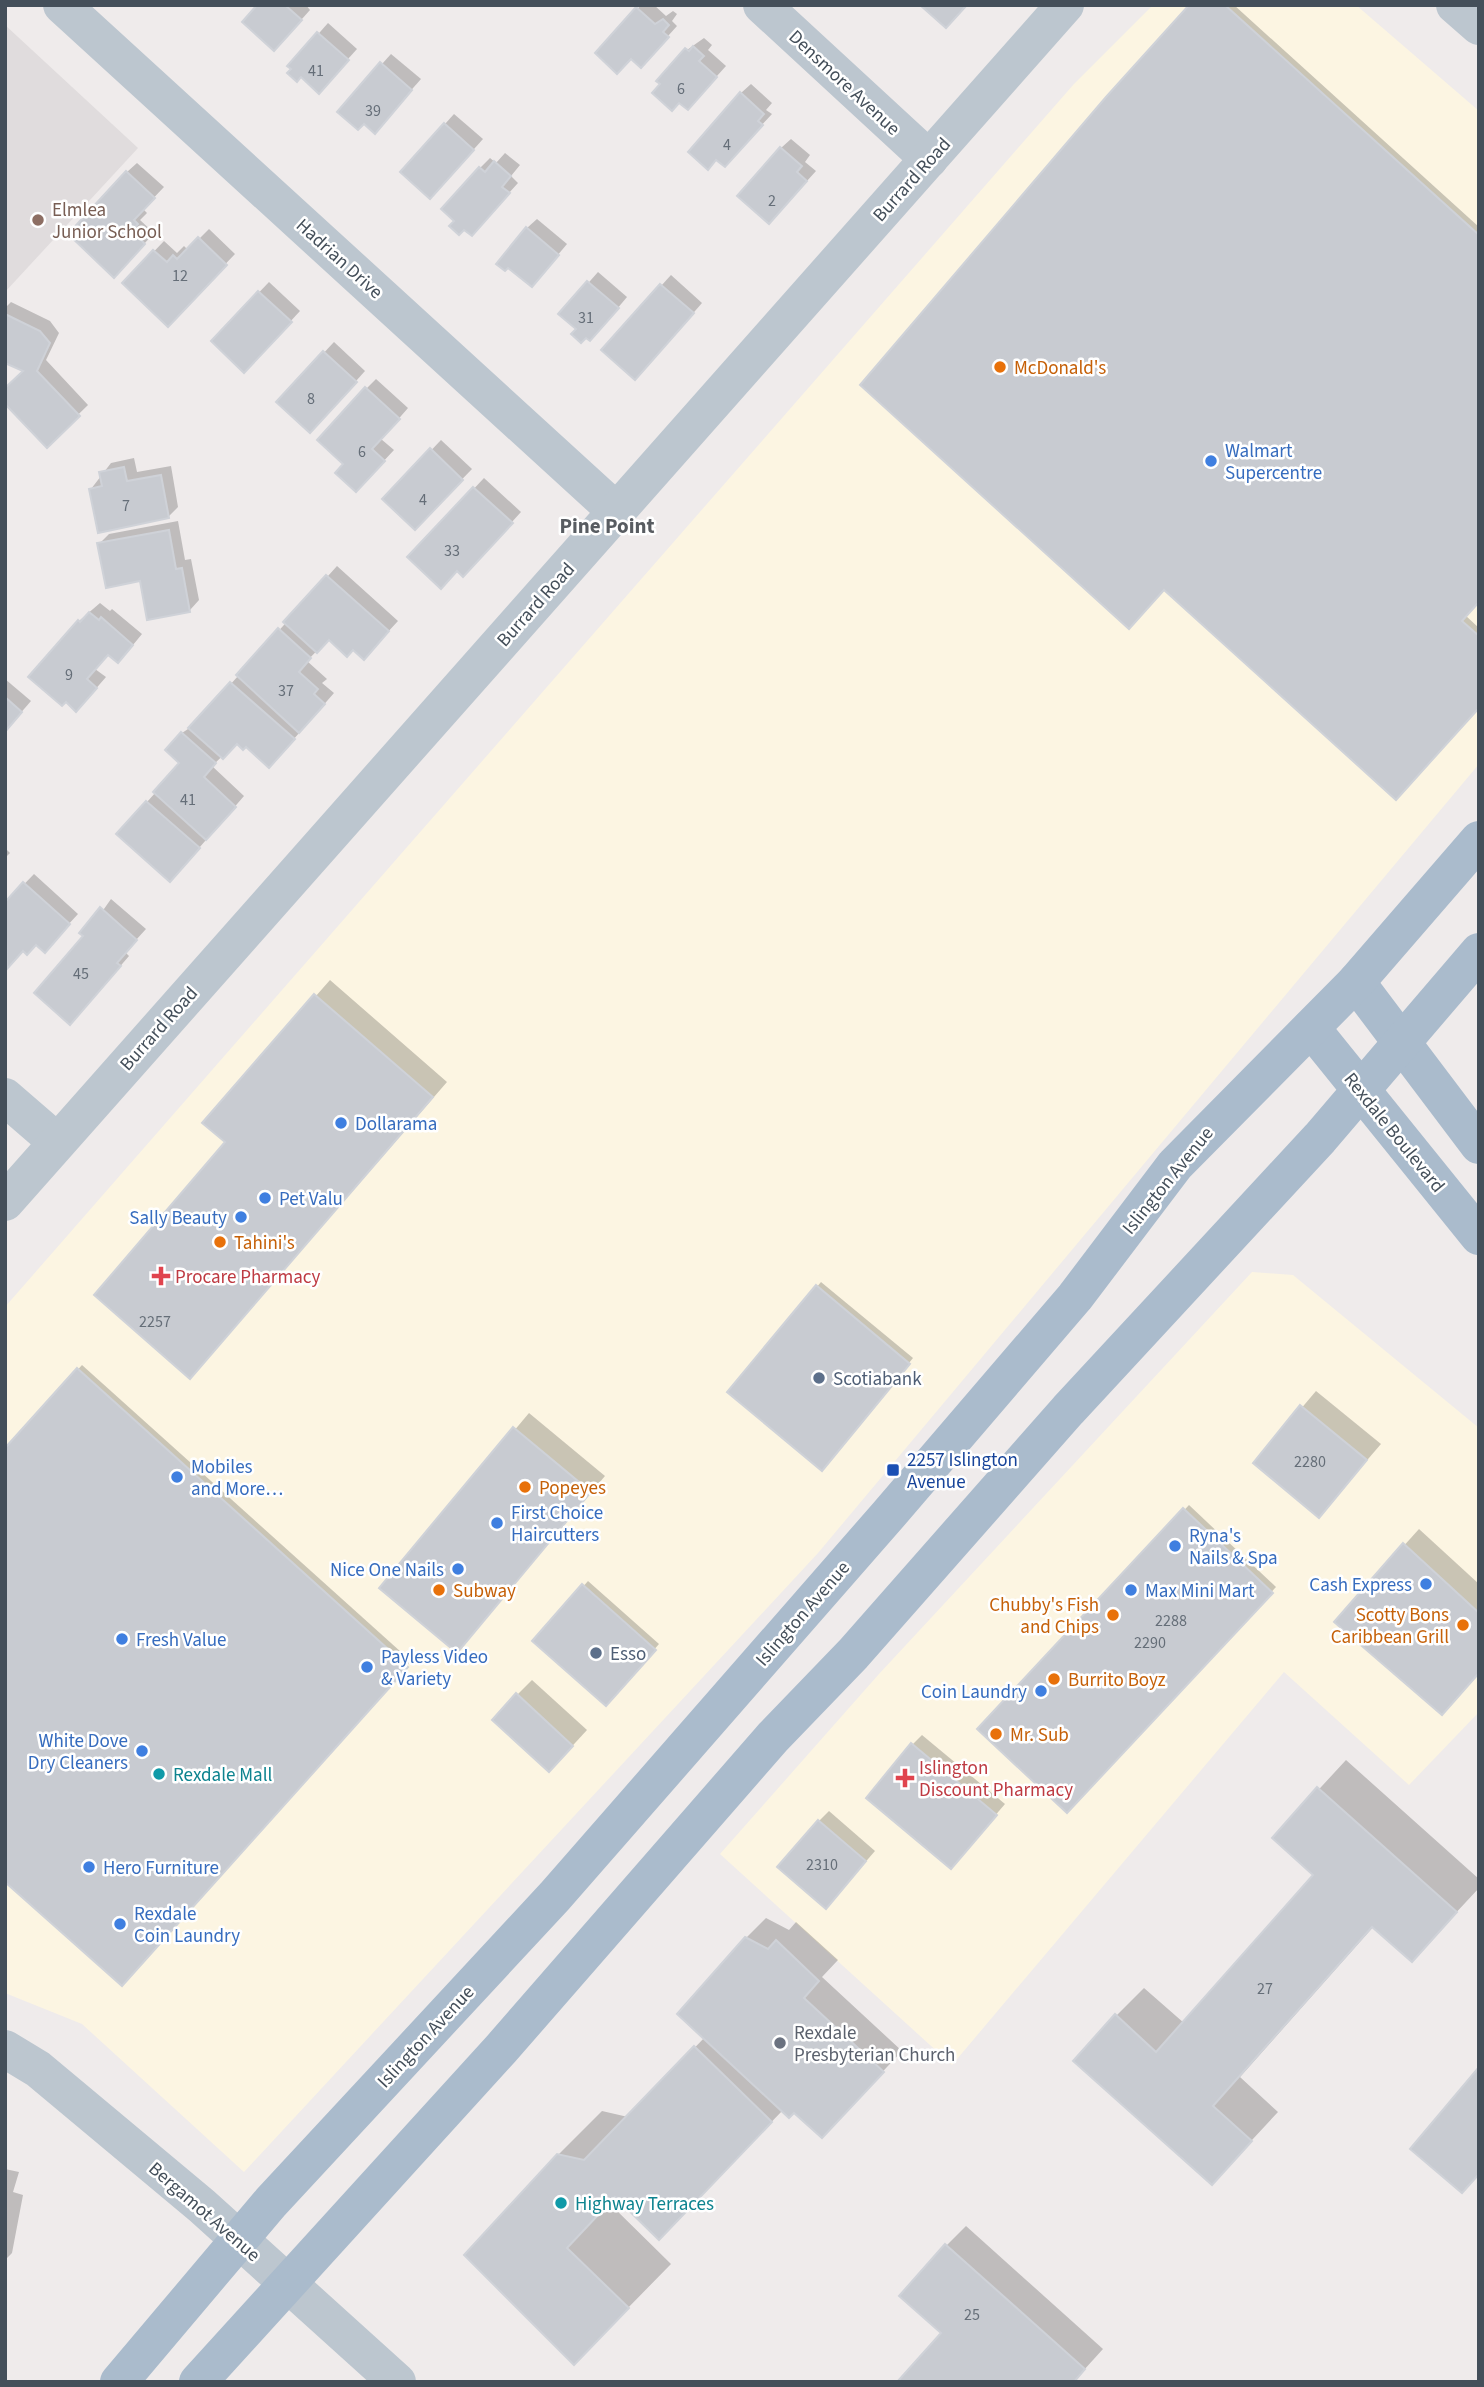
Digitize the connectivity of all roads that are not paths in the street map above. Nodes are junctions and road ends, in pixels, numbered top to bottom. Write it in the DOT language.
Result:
graph roads {
  1 [pos="62,5"];
  2 [pos="762,5"];
  3 [pos="1065,5"];
  4 [pos="1455,5"];
  5 [pos="1479,26"];
  6 [pos="929,159"];
  7 [pos="616,511"];
  8 [pos="1479,840"];
  9 [pos="1479,952"];
  10 [pos="1356,982"];
  11 [pos="1311,1028"];
  12 [pos="1402,1040"];
  13 [pos="1362,1088"];
  14 [pos="5,1097"];
  15 [pos="57,1142"];
  16 [pos="1479,1145"];
  17 [pos="5,1202"];
  18 [pos="1479,1236"];
  19 [pos="5,2049"];
  20 [pos="239,2239"];
  21 [pos="287,2282"];
  22 [pos="119,2382"];
  23 [pos="198,2382"];
  24 [pos="397,2382"];
  1 -- 7 [label="street, Hadrian Drive"];
  2 -- 6 [label="street, Densmore Avenue"];
  3 -- 6 [label="street, Burrard Road"];
  4 -- 5 [label="street"];
  6 -- 7 [label="street, Burrard Road"];
  7 -- 15 [label="street, Burrard Road"];
  8 -- 10 [label="main road, Islington Avenue"];
  9 -- 12 [label="main road"];
  10 -- 11 [label="main road, Islington Avenue"];
  10 -- 12 [label="main road"];
  11 -- 13 [label="main road, Rexdale Boulevard"];
  11 -- 20 [label="main road, Islington Avenue"];
  12 -- 13 [label="main road"];
  12 -- 16 [label="main road"];
  13 -- 18 [label="main road, Rexdale Boulevard"];
  13 -- 21 [label="main road"];
  14 -- 15 [label="street"];
  15 -- 17 [label="street, Burrard Road"];
  19 -- 20 [label="street, Bergamot Avenue"];
  20 -- 21 [label="street, Bergamot Avenue"];
  20 -- 22 [label="main road, Islington Avenue"];
  21 -- 23 [label="main road"];
  21 -- 24 [label="street, Bergamot Avenue"];
}
